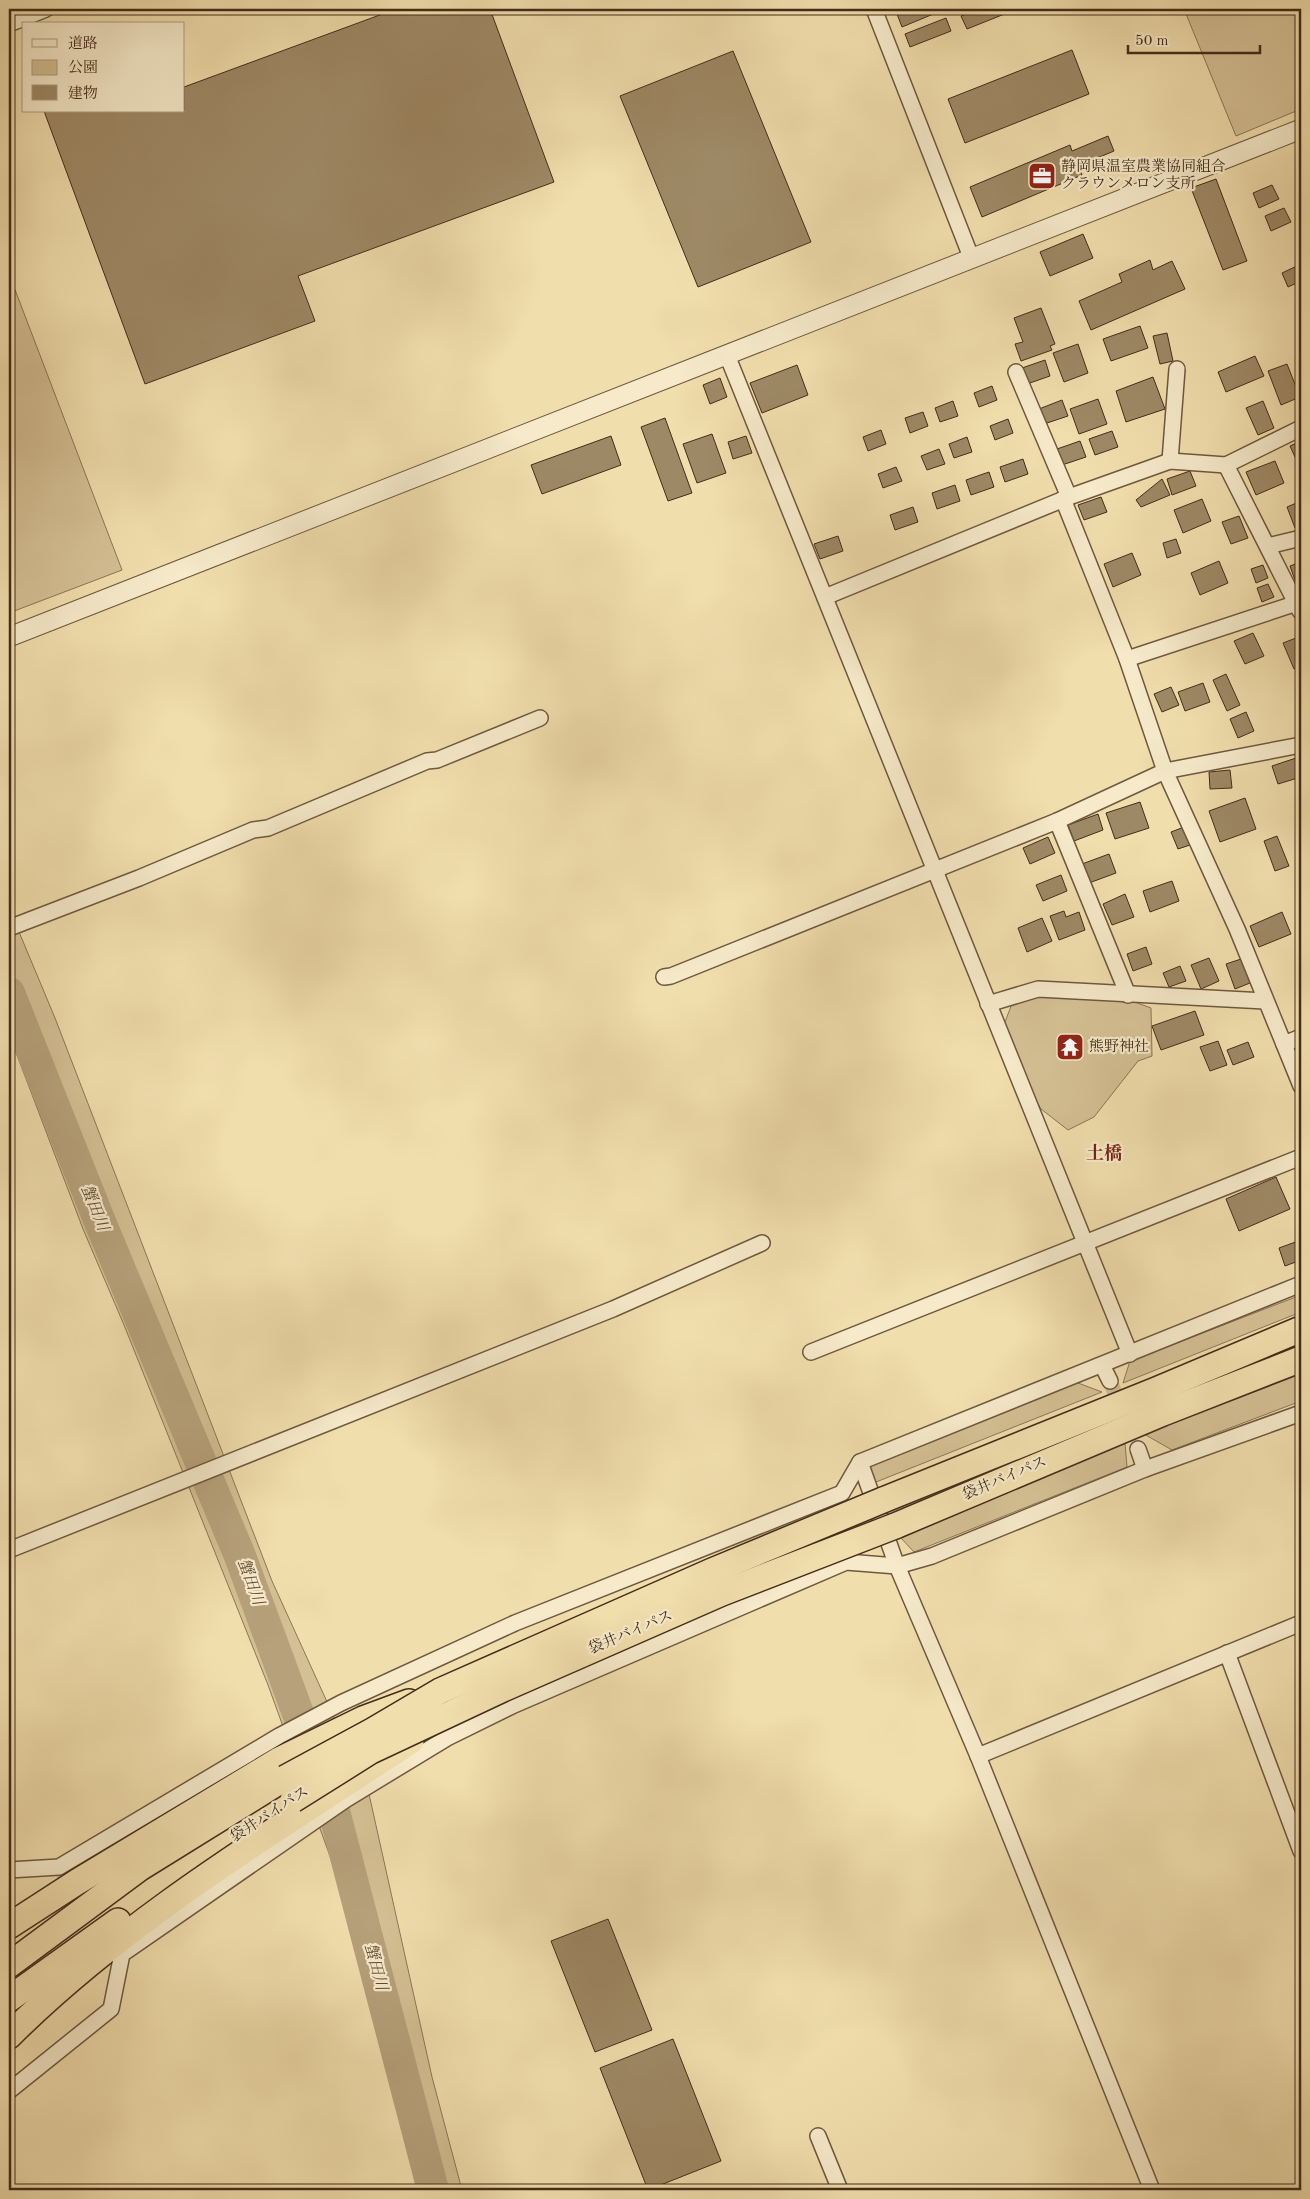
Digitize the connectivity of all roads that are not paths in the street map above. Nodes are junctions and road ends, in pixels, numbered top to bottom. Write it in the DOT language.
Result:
graph roads {
  1 [pos="46,9"];
  2 [pos="874,9"];
  3 [pos="9,24"];
  4 [pos="1301,129"];
  5 [pos="971,258"];
  6 [pos="727,355"];
  7 [pos="1177,369"];
  8 [pos="1016,372"];
  9 [pos="1301,428"];
  10 [pos="1170,461"];
  11 [pos="1226,465"];
  12 [pos="1066,498"];
  13 [pos="1301,538"];
  14 [pos="1268,546"];
  15 [pos="825,598"];
  16 [pos="1299,608"];
  17 [pos="9,637"];
  18 [pos="1127,659"];
  19 [pos="540,718"];
  20 [pos="1301,745"];
  21 [pos="1165,772"];
  22 [pos="1057,821"];
  23 [pos="934,870"];
  24 [pos="9,928"];
  25 [pos="664,977"];
  26 [pos="1128,995"];
  27 [pos="1265,1001"];
  28 [pos="988,1004"];
  29 [pos="1301,1037"];
  30 [pos="1284,1044"];
  31 [pos="1301,1086"];
  32 [pos="1301,1157"];
  33 [pos="1084,1242"];
  34 [pos="762,1243"];
  35 [pos="1301,1284"];
  36 [pos="1301,1329"];
  37 [pos="811,1352"];
  38 [pos="1130,1354"];
  39 [pos="1301,1359"];
  40 [pos="1102,1365"];
  41 [pos="1110,1381"];
  42 [pos="1301,1413"];
  43 [pos="1138,1449"];
  44 [pos="860,1462"];
  45 [pos="1145,1469"];
  46 [pos="9,1550"];
  47 [pos="898,1566"];
  48 [pos="1301,1623"];
  49 [pos="1227,1653"];
  50 [pos="978,1756"];
  51 [pos="292,1784"];
  52 [pos="1301,1851"];
  53 [pos="9,1870"];
  54 [pos="9,1926"];
  55 [pos="9,1965"];
  56 [pos="9,1999"];
  57 [pos="9,2036"];
  58 [pos="9,2091"];
  59 [pos="818,2136"];
  60 [pos="840,2190"];
  61 [pos="1152,2190"];
  1 -- 3 [label="street"];
  2 -- 5 [label="street"];
  4 -- 5 [label="street"];
  5 -- 6 [label="street"];
  6 -- 15 [label="street"];
  6 -- 17 [label="street"];
  7 -- 10 [label="street"];
  8 -- 12 [label="street"];
  9 -- 11 [label="street"];
  10 -- 11 [label="street"];
  10 -- 12 [label="street"];
  11 -- 14 [label="street"];
  12 -- 15 [label="street"];
  12 -- 18 [label="street"];
  13 -- 14 [label="street"];
  14 -- 16 [label="street"];
  15 -- 23 [label="street"];
  16 -- 18 [label="street"];
  18 -- 21 [label="street"];
  19 -- 24 [label="street"];
  20 -- 21 [label="street"];
  21 -- 22 [label="street"];
  21 -- 27 [label="street"];
  22 -- 23 [label="street"];
  22 -- 26 [label="street"];
  23 -- 25 [label="street"];
  23 -- 28 [label="street"];
  26 -- 27 [label="street"];
  26 -- 28 [label="street"];
  27 -- 30 [label="street"];
  28 -- 33 [label="street"];
  29 -- 30 [label="street"];
  30 -- 31 [label="street"];
  32 -- 33 [label="street"];
  33 -- 37 [label="street"];
  33 -- 38 [label="street"];
  34 -- 46 [label="street"];
  35 -- 38 [label="street"];
  36 -- 51 [label="highway, 袋井バイパス, bridge"];
  38 -- 40 [label="street"];
  39 -- 51 [label="highway, 袋井バイパス, bridge"];
  40 -- 41 [label="street"];
  40 -- 44 [label="street"];
  42 -- 45 [label="street"];
  43 -- 45 [label="street"];
  44 -- 47 [label="street"];
  44 -- 51 [label="street"];
  45 -- 47 [label="street"];
  47 -- 50 [label="street"];
  47 -- 51 [label="street"];
  48 -- 49 [label="street"];
  49 -- 50 [label="street"];
  49 -- 52 [label="street"];
  50 -- 61 [label="street"];
  51 -- 53 [label="street"];
  51 -- 54 [label="highway"];
  51 -- 55 [label="highway, 袋井バイパス"];
  51 -- 56 [label="highway, 袋井バイパス"];
  51 -- 57 [label="highway"];
  51 -- 58 [label="street"];
  59 -- 60 [label="street"];
}
